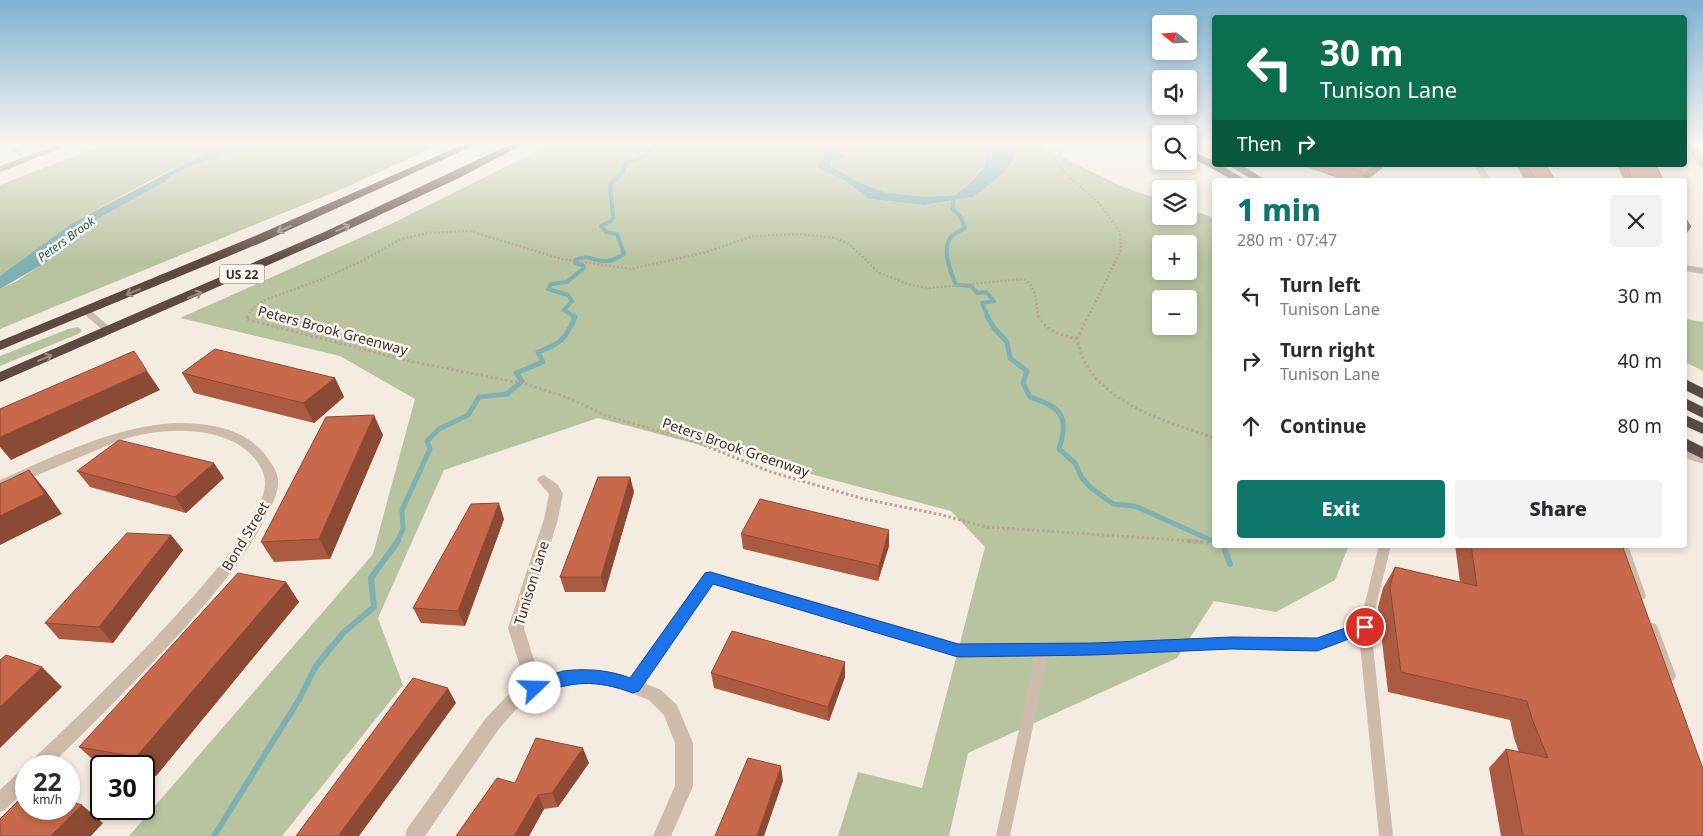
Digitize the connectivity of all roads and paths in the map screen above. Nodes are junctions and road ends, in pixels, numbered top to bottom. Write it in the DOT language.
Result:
graph roads {
  1 [pos="385,183"];
  2 [pos="439,183"];
  3 [pos="1076,183"];
  4 [pos="1687,268"];
  5 [pos="1703,271"];
  6 [pos="86,312"];
  7 [pos="109,331"];
  8 [pos="1077,339"];
  9 [pos="0,346"];
  10 [pos="0,377"];
  11 [pos="1687,385"];
  12 [pos="1703,394"];
  13 [pos="1687,404"];
  14 [pos="1703,413"];
  15 [pos="1687,421"];
  16 [pos="1703,429"];
  17 [pos="1212,437"];
  18 [pos="1687,444"];
  19 [pos="1703,454"];
  20 [pos="1687,455"];
  21 [pos="1703,460"];
  22 [pos="544,480"];
  23 [pos="0,486"];
  24 [pos="1212,543"];
  25 [pos="1384,548"];
  26 [pos="1623,548"];
  27 [pos="1365,627"];
  28 [pos="1043,649"];
  29 [pos="958,650"];
  30 [pos="633,686"];
  31 [pos="535,688"];
  32 [pos="1674,690"];
  33 [pos="50,755"];
  34 [pos="15,789"];
  35 [pos="0,803"];
  36 [pos="414,836"];
  37 [pos="662,836"];
  38 [pos="1003,836"];
  39 [pos="1386,836"];
  1 -- 6 [label="highway, US 22, one-way"];
  7 -- 2 [label="highway, US 22, one-way"];
  3 -- 8 [label="path"];
  4 -- 5 [label="street"];
  6 -- 7 [label="lane"];
  6 -- 9 [label="highway, US 22"];
  10 -- 7 [label="highway, US 22, one-way"];
  8 -- 17 [label="path"];
  8 -- 24 [label="path, Peters Brook Greenway"];
  11 -- 12 [label="highway"];
  13 -- 14 [label="highway"];
  15 -- 16 [label="highway"];
  18 -- 19 [label="highway"];
  20 -- 21 [label="lane"];
  22 -- 31 [label="street, Tunison Lane"];
  23 -- 33 [label="street, Bond Street"];
  25 -- 27 [label="lane"];
  26 -- 32 [label="lane"];
  27 -- 28 [label="lane"];
  27 -- 39 [label="lane"];
  28 -- 29 [label="lane"];
  28 -- 38 [label="lane"];
  29 -- 30 [label="street"];
  30 -- 31 [label="street"];
  30 -- 37 [label="street"];
  31 -- 36 [label="street"];
  34 -- 35 [label="street"];
}
